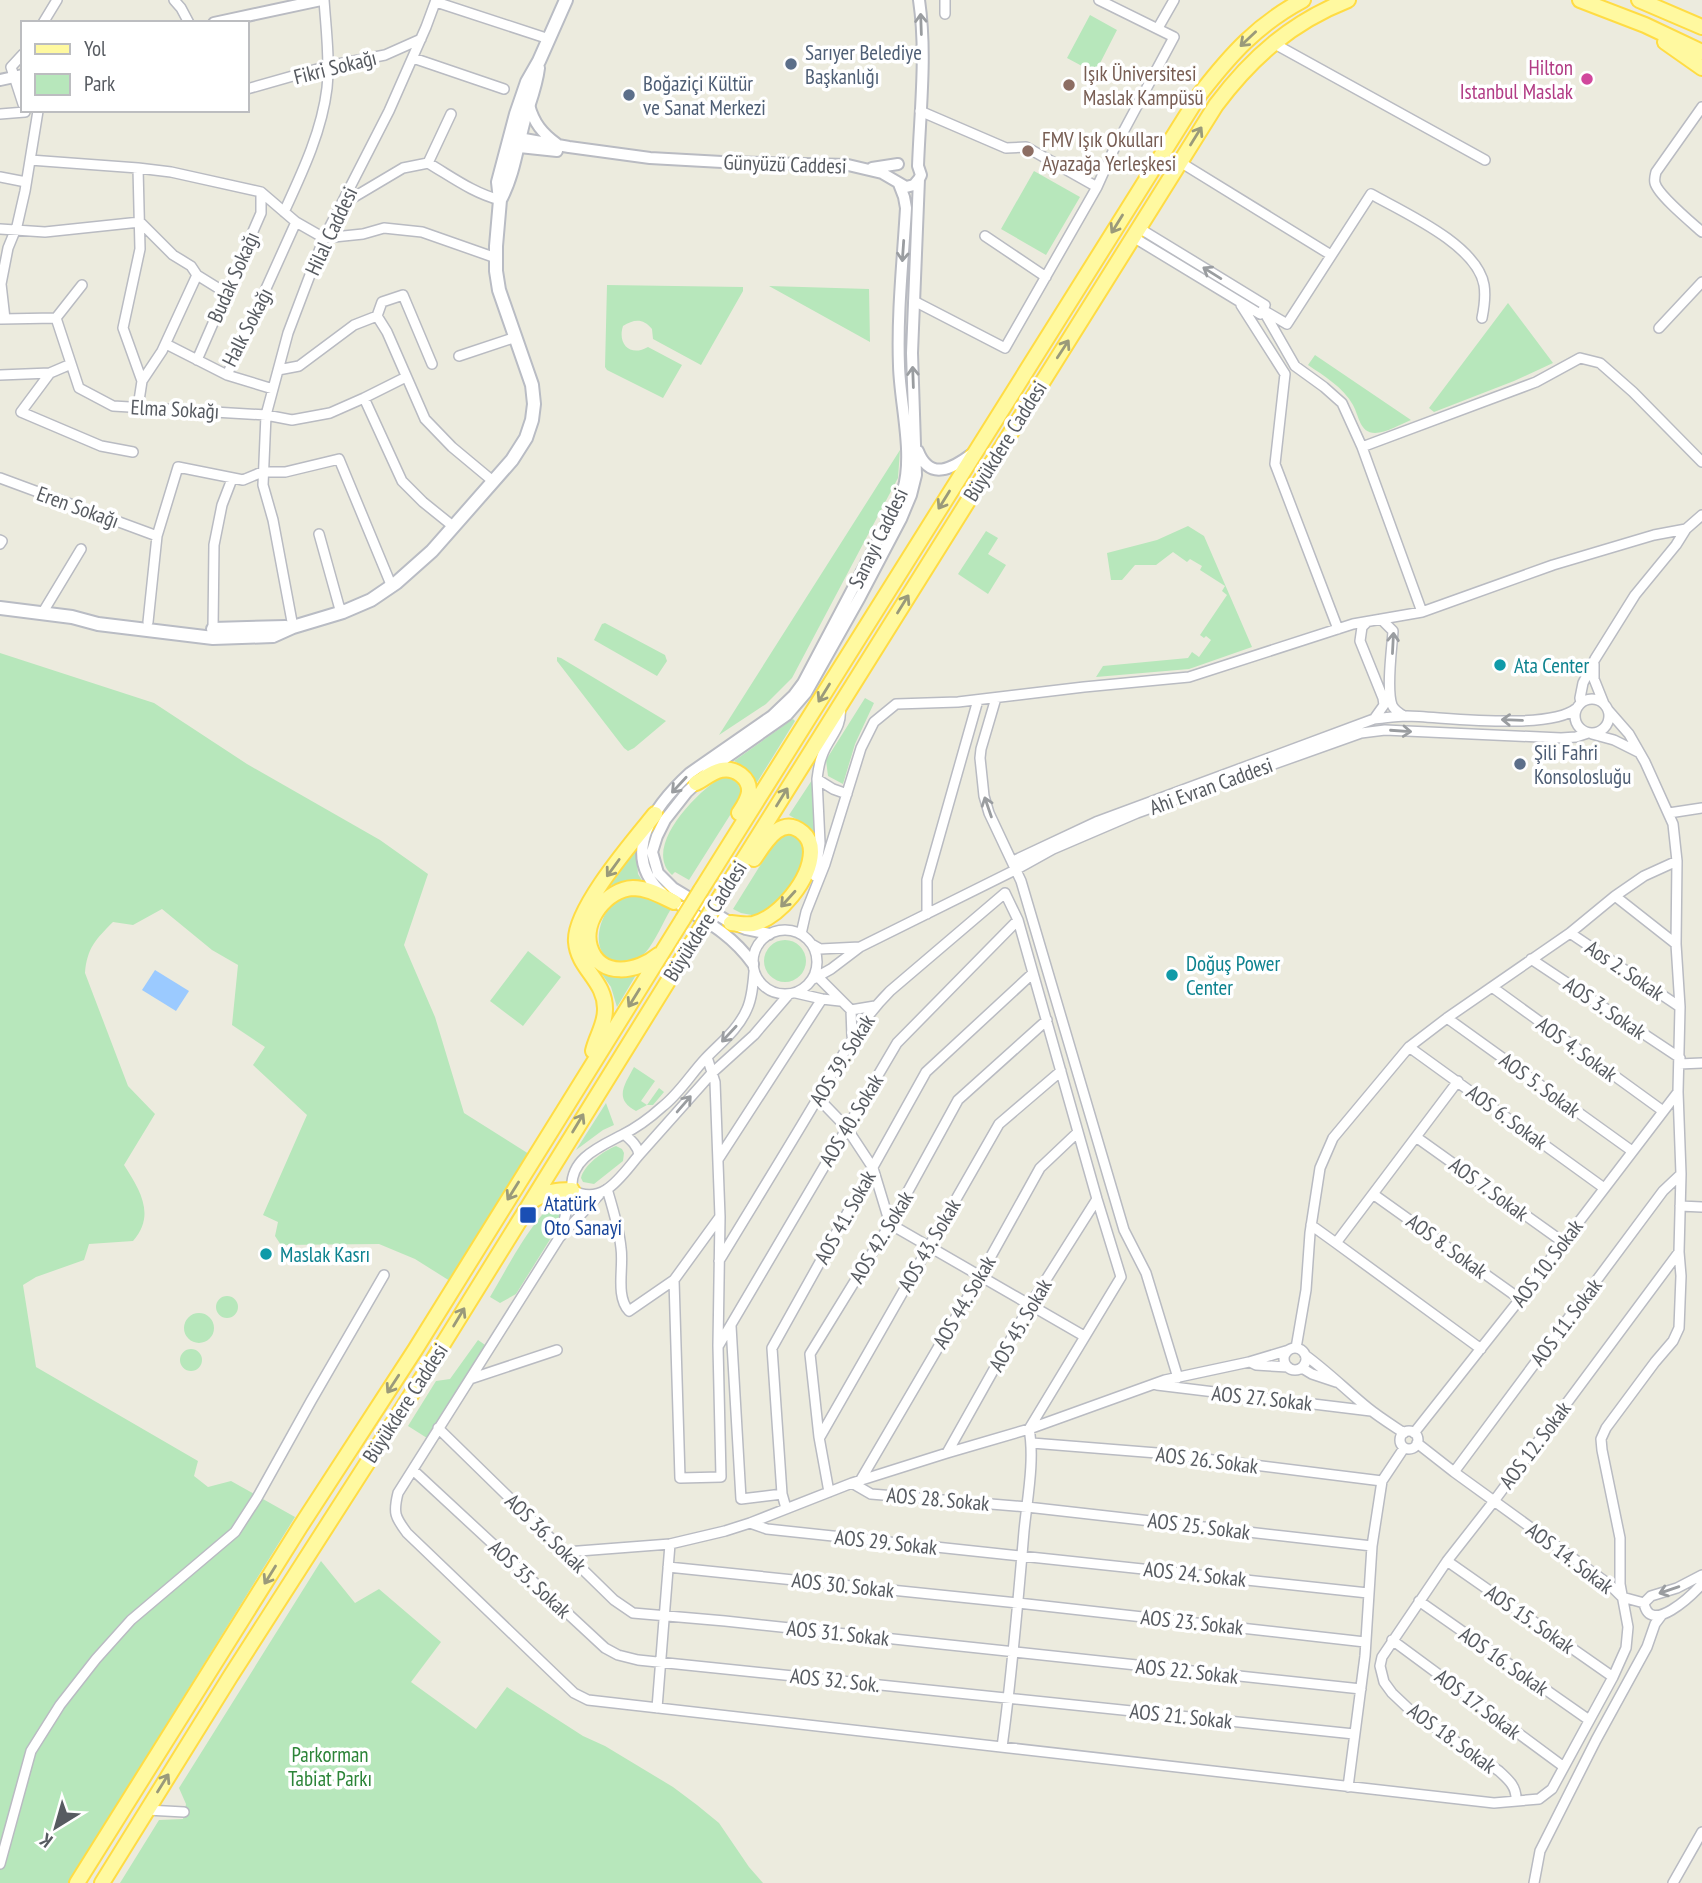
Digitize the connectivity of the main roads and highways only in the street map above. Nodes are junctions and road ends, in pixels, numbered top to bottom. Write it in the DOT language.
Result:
graph roads {
  1 [pos="566,0"];
  2 [pos="1303,0"];
  3 [pos="1348,0"];
  4 [pos="1580,0"];
  5 [pos="1639,0"];
  6 [pos="1645,25"];
  7 [pos="1702,27"];
  8 [pos="1702,52"];
  9 [pos="539,61"];
  10 [pos="1702,68"];
  11 [pos="514,142"];
  12 [pos="0,608"];
  13 [pos="72,617"];
  14 [pos="213,634"];
  15 [pos="696,783"];
  16 [pos="654,814"];
  17 [pos="730,844"];
  18 [pos="734,875"];
  19 [pos="674,902"];
  20 [pos="731,923"];
  21 [pos="668,943"];
  22 [pos="589,1068"];
  23 [pos="572,1190"];
  24 [pos="531,1202"];
  25 [pos="377,1409"];
  26 [pos="346,1494"];
  27 [pos="77,1883"];
  28 [pos="102,1883"];
  1 -- 9 [label="main road"];
  2 -- 17 [label="main road, Büyükdere Caddesi, one-way"];
  18 -- 3 [label="main road, Büyükdere Caddesi, one-way"];
  4 -- 6 [label="main road"];
  5 -- 7 [label="main road"];
  6 -- 8 [label="main road"];
  6 -- 10 [label="main road"];
  9 -- 11 [label="main road"];
  9 -- 11 [label="main road"];
  11 -- 14 [label="main road"];
  12 -- 13 [label="main road"];
  13 -- 14 [label="main road"];
  13 -- 14 [label="main road"];
  15 -- 17 [label="main road"];
  16 -- 22 [label="main road, one-way"];
  17 -- 21 [label="main road, Büyükdere Caddesi, bridge"];
  18 -- 20 [label="main road, one-way"];
  24 -- 18 [label="main road, Büyükdere Caddesi, one-way, bridge"];
  19 -- 21 [label="main road"];
  21 -- 22 [label="main road, Büyükdere Caddesi, one-way"];
  22 -- 25 [label="main road, Büyükdere Caddesi, one-way"];
  23 -- 24 [label="main road"];
  26 -- 24 [label="main road, Büyükdere Caddesi, one-way"];
  25 -- 26 [label="main road"];
  25 -- 27 [label="main road, Büyükdere Caddesi, one-way"];
  28 -- 26 [label="main road, Büyükdere Caddesi, one-way"];
}
